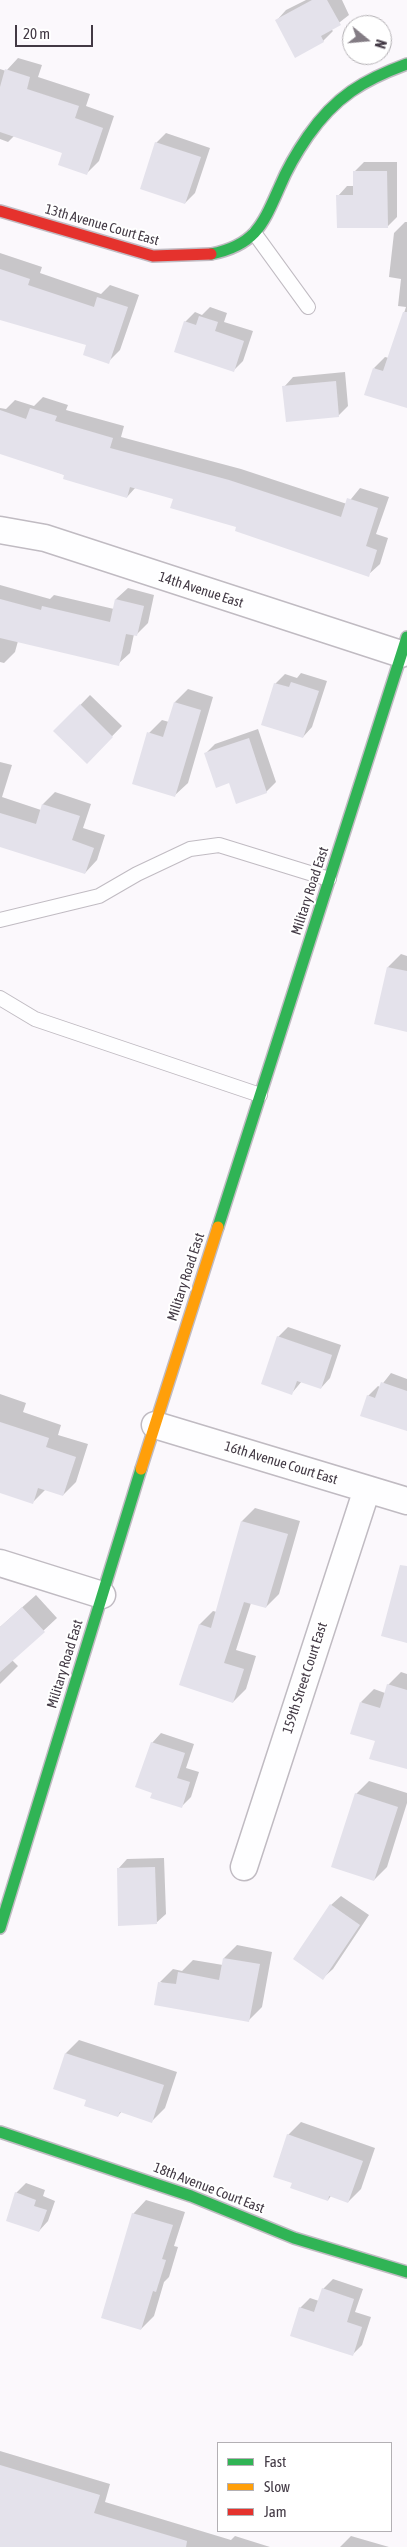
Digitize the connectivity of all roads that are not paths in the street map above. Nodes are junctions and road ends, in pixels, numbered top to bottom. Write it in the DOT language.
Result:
graph roads {
  1 [pos="407,64"];
  2 [pos="0,211"];
  3 [pos="255,234"];
  4 [pos="308,307"];
  5 [pos="0,530"];
  6 [pos="404,645"];
  7 [pos="329,879"];
  8 [pos="0,920"];
  9 [pos="0,998"];
  10 [pos="260,1095"];
  11 [pos="155,1426"];
  12 [pos="366,1489"];
  13 [pos="407,1501"];
  14 [pos="0,1563"];
  15 [pos="102,1595"];
  16 [pos="244,1866"];
  17 [pos="0,1928"];
  18 [pos="0,2132"];
  19 [pos="407,2272"];
  1 -- 3 [label="street, 13th Avenue Court East"];
  2 -- 3 [label="street, 13th Avenue Court East"];
  3 -- 4 [label="lane"];
  5 -- 6 [label="street, 14th Avenue East"];
  6 -- 7 [label="street, Military Road East"];
  7 -- 8 [label="lane"];
  7 -- 10 [label="street, Military Road East"];
  9 -- 10 [label="lane"];
  10 -- 11 [label="street, Military Road East"];
  11 -- 12 [label="street, 16th Avenue Court East"];
  11 -- 15 [label="street, Military Road East"];
  12 -- 13 [label="street, 16th Avenue Court East"];
  12 -- 16 [label="street, 159th Street Court East"];
  14 -- 15 [label="street"];
  15 -- 17 [label="street, Military Road East"];
  18 -- 19 [label="street, 18th Avenue Court East"];
}
